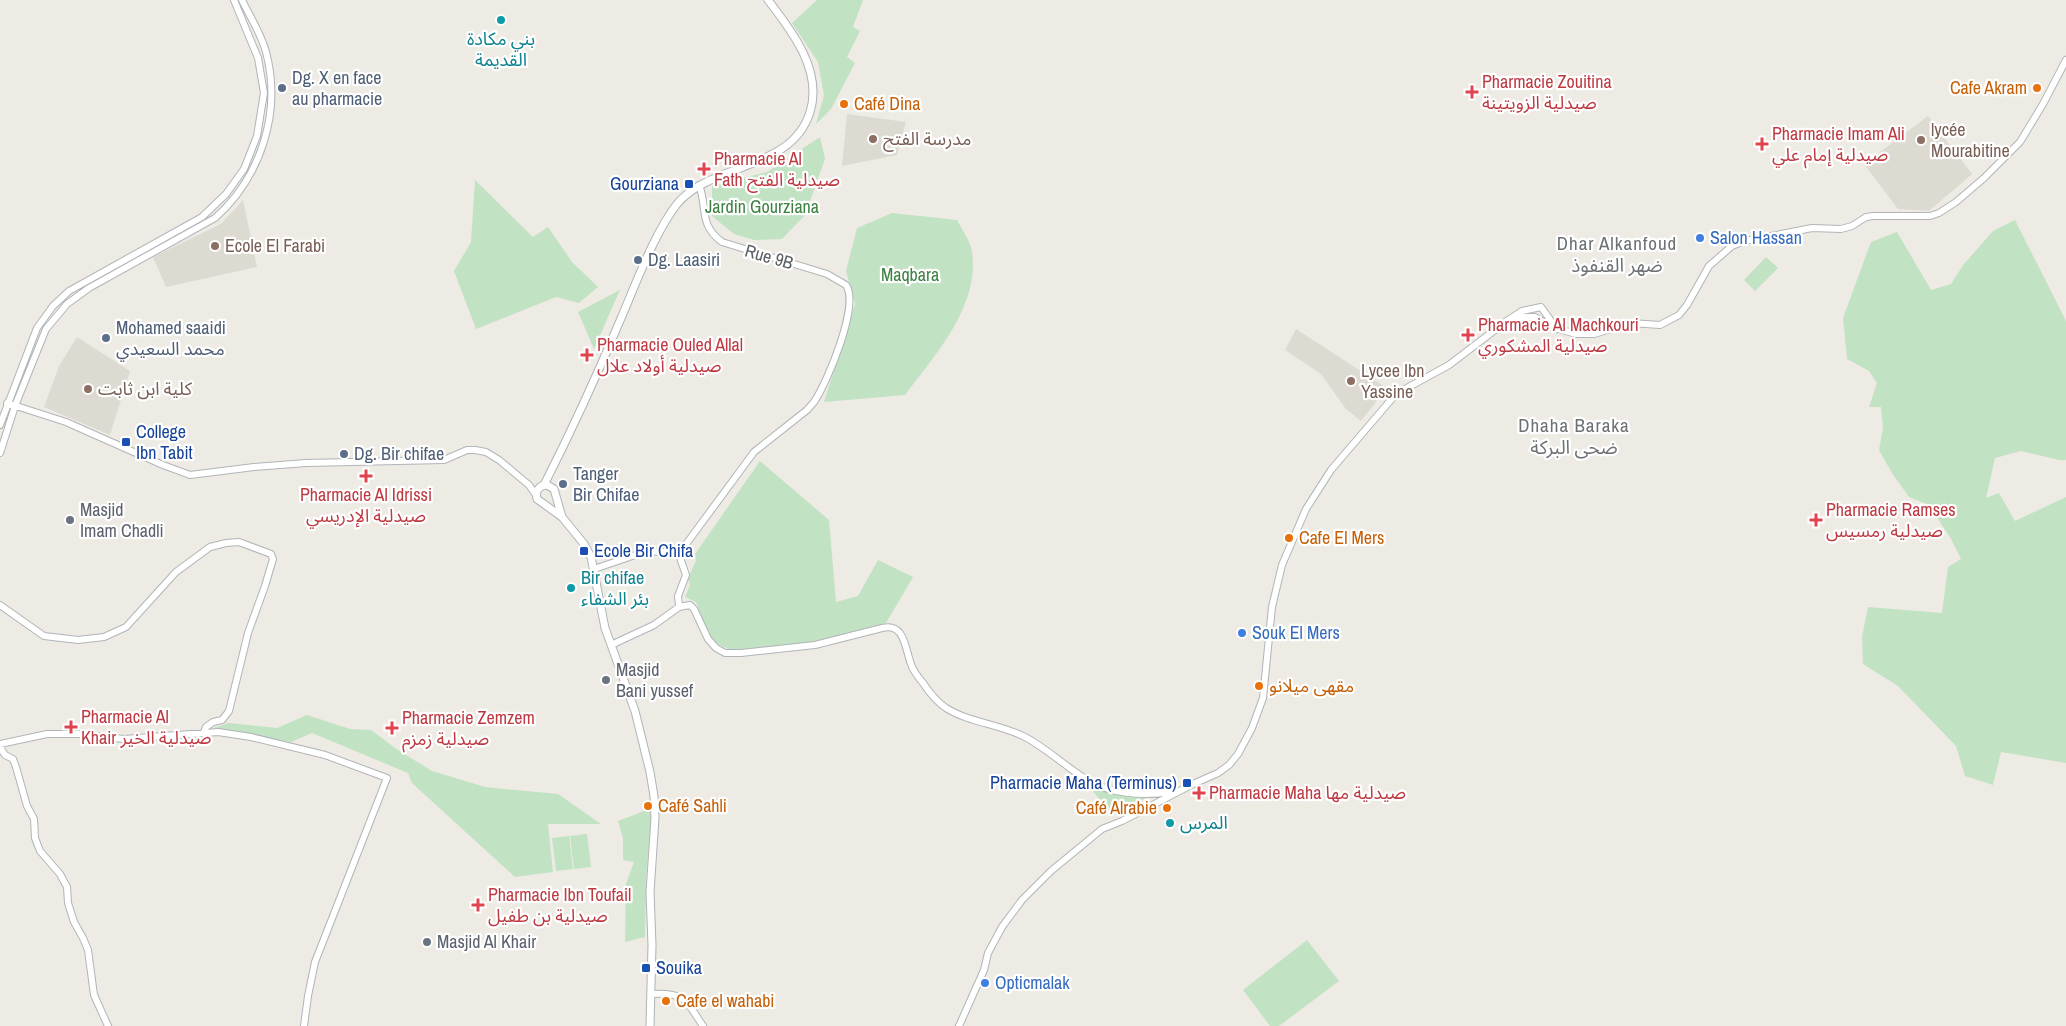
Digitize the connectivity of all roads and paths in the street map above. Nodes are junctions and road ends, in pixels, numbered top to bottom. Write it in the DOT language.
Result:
graph roads {
  1 [pos="234,0"];
  2 [pos="242,0"];
  3 [pos="768,0"];
  4 [pos="2066,60"];
  5 [pos="700,185"];
  6 [pos="1535,309"];
  7 [pos="1545,314"];
  8 [pos="1516,316"];
  9 [pos="1537,318"];
  10 [pos="1557,329"];
  11 [pos="7,403"];
  12 [pos="16,406"];
  13 [pos="0,424"];
  14 [pos="0,453"];
  15 [pos="554,466"];
  16 [pos="529,485"];
  17 [pos="542,486"];
  18 [pos="554,490"];
  19 [pos="536,495"];
  20 [pos="546,504"];
  21 [pos="562,516"];
  22 [pos="678,552"];
  23 [pos="594,570"];
  24 [pos="0,605"];
  25 [pos="679,607"];
  26 [pos="611,645"];
  27 [pos="204,732"];
  28 [pos="0,745"];
  29 [pos="1178,792"];
  30 [pos="652,994"];
  31 [pos="108,1026"];
  32 [pos="304,1026"];
  33 [pos="650,1026"];
  34 [pos="703,1026"];
  35 [pos="959,1026"];
  1 -- 11 [label="street"];
  2 -- 12 [label="street"];
  3 -- 5 [label="main road"];
  4 -- 10 [label="street"];
  5 -- 15 [label="main road"];
  5 -- 22 [label="street, Rue 9B"];
  6 -- 7 [label="street"];
  6 -- 8 [label="street"];
  6 -- 9 [label="street"];
  7 -- 9 [label="street"];
  7 -- 10 [label="street"];
  8 -- 9 [label="street"];
  8 -- 29 [label="street"];
  9 -- 10 [label="street"];
  11 -- 12 [label="street"];
  11 -- 13 [label="street"];
  12 -- 14 [label="street"];
  12 -- 16 [label="street"];
  15 -- 17 [label="main road"];
  15 -- 18 [label="main road"];
  16 -- 17 [label="street"];
  16 -- 19 [label="street"];
  17 -- 18 [label="main road"];
  17 -- 19 [label="main road"];
  18 -- 20 [label="main road"];
  18 -- 21 [label="main road"];
  19 -- 20 [label="main road"];
  20 -- 21 [label="main road"];
  21 -- 23 [label="main road"];
  22 -- 23 [label="street"];
  22 -- 25 [label="street"];
  23 -- 26 [label="main road"];
  24 -- 27 [label="street"];
  25 -- 26 [label="street"];
  25 -- 29 [label="street"];
  26 -- 30 [label="main road"];
  27 -- 28 [label="street"];
  27 -- 32 [label="street"];
  28 -- 31 [label="street"];
  29 -- 35 [label="street"];
  30 -- 33 [label="main road"];
  30 -- 34 [label="street"];
}
